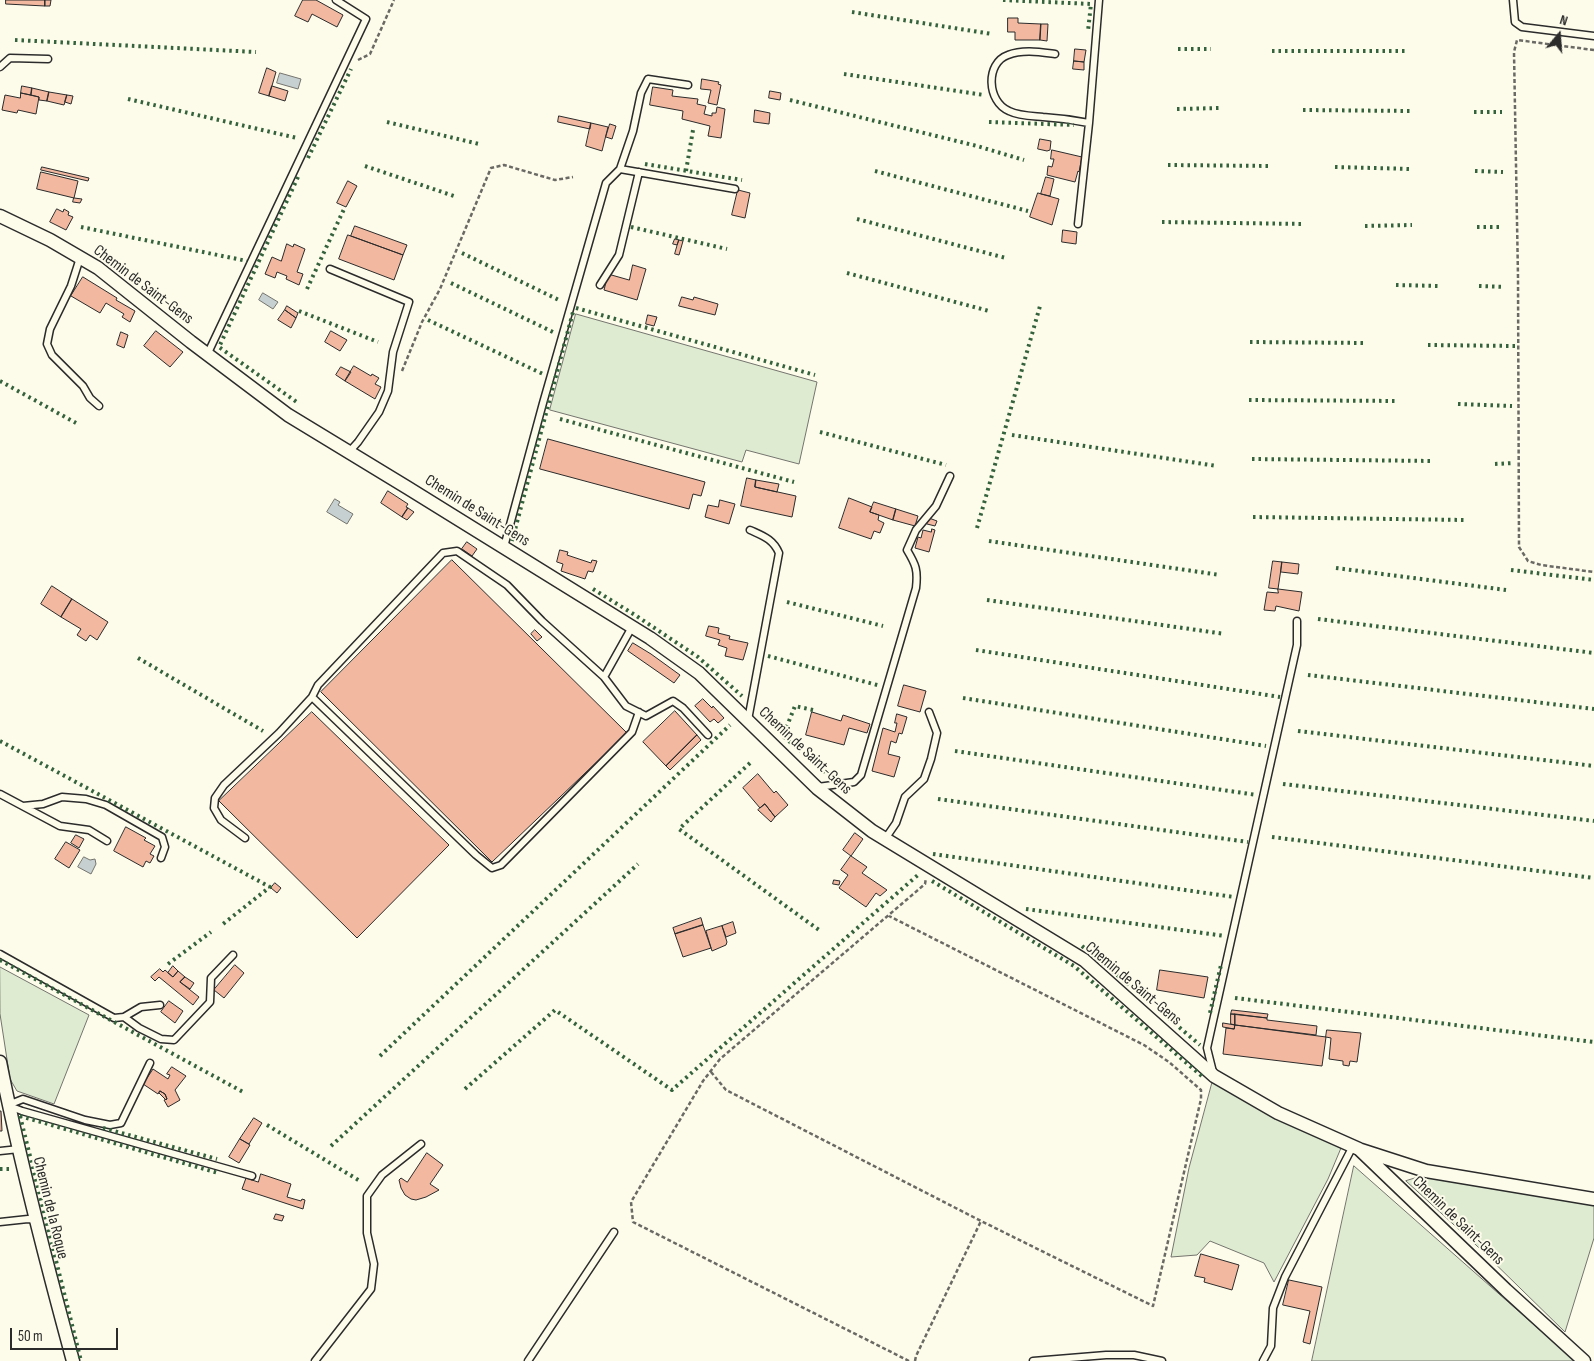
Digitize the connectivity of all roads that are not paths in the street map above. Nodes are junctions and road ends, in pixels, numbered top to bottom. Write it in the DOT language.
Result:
graph roads {
  1 [pos="336,0"];
  2 [pos="1099,0"];
  3 [pos="1514,0"];
  4 [pos="1594,36"];
  5 [pos="1055,54"];
  6 [pos="48,59"];
  7 [pos="0,67"];
  8 [pos="688,84"];
  9 [pos="1089,123"];
  10 [pos="620,169"];
  11 [pos="639,172"];
  12 [pos="735,189"];
  13 [pos="0,216"];
  14 [pos="1078,224"];
  15 [pos="80,258"];
  16 [pos="330,269"];
  17 [pos="600,285"];
  18 [pos="208,355"];
  19 [pos="99,406"];
  20 [pos="349,452"];
  21 [pos="950,476"];
  22 [pos="750,530"];
  23 [pos="504,547"];
  24 [pos="1296,621"];
  25 [pos="632,627"];
  26 [pos="604,677"];
  27 [pos="312,696"];
  28 [pos="639,712"];
  29 [pos="929,712"];
  30 [pos="748,720"];
  31 [pos="708,735"];
  32 [pos="816,788"];
  33 [pos="0,794"];
  34 [pos="23,806"];
  35 [pos="245,838"];
  36 [pos="885,839"];
  37 [pos="107,841"];
  38 [pos="161,858"];
  39 [pos="0,954"];
  40 [pos="234,955"];
  41 [pos="160,1005"];
  42 [pos="124,1017"];
  43 [pos="0,1062"];
  44 [pos="150,1063"];
  45 [pos="1214,1076"];
  46 [pos="8,1105"];
  47 [pos="421,1144"];
  48 [pos="1356,1148"];
  49 [pos="19,1149"];
  50 [pos="0,1152"];
  51 [pos="252,1176"];
  52 [pos="1594,1199"];
  53 [pos="36,1220"];
  54 [pos="0,1222"];
  55 [pos="614,1232"];
  56 [pos="73,1361"];
  57 [pos="315,1361"];
  58 [pos="528,1361"];
  59 [pos="1033,1361"];
  60 [pos="1162,1361"];
  61 [pos="1263,1361"];
  62 [pos="1584,1361"];
  1 -- 18 [label="lane"];
  2 -- 9 [label="lane"];
  3 -- 4 [label="lane"];
  5 -- 9 [label="lane"];
  6 -- 7 [label="lane"];
  8 -- 10 [label="lane"];
  9 -- 14 [label="lane"];
  10 -- 11 [label="lane"];
  10 -- 23 [label="lane"];
  11 -- 12 [label="lane"];
  11 -- 17 [label="lane"];
  13 -- 15 [label="street, Chemin de Saint-Gens"];
  15 -- 18 [label="street, Chemin de Saint-Gens"];
  15 -- 19 [label="lane"];
  16 -- 20 [label="lane"];
  18 -- 20 [label="street, Chemin de Saint-Gens"];
  20 -- 23 [label="street, Chemin de Saint-Gens"];
  21 -- 32 [label="lane"];
  22 -- 30 [label="lane"];
  23 -- 25 [label="street, Chemin de Saint-Gens"];
  24 -- 45 [label="lane"];
  25 -- 26 [label="lane"];
  25 -- 30 [label="street, Chemin de Saint-Gens"];
  26 -- 27 [label="lane"];
  26 -- 28 [label="lane"];
  27 -- 28 [label="lane"];
  27 -- 35 [label="lane"];
  28 -- 31 [label="lane"];
  29 -- 36 [label="lane"];
  30 -- 32 [label="street, Chemin de Saint-Gens"];
  32 -- 36 [label="street, Chemin de Saint-Gens"];
  33 -- 34 [label="lane"];
  34 -- 37 [label="lane"];
  34 -- 38 [label="lane"];
  36 -- 45 [label="street, Chemin de Saint-Gens"];
  39 -- 42 [label="lane"];
  40 -- 42 [label="lane"];
  41 -- 42 [label="lane"];
  43 -- 46 [label="street, Chemin de la Roque"];
  44 -- 46 [label="lane"];
  45 -- 48 [label="street, Chemin de Saint-Gens"];
  46 -- 49 [label="street, Chemin de la Roque"];
  46 -- 51 [label="lane"];
  47 -- 57 [label="lane"];
  48 -- 52 [label="street"];
  48 -- 61 [label="lane"];
  48 -- 62 [label="street, Chemin de Saint-Gens"];
  49 -- 50 [label="lane"];
  49 -- 53 [label="street, Chemin de la Roque"];
  53 -- 54 [label="lane"];
  53 -- 56 [label="street, Chemin de la Roque"];
  55 -- 58 [label="lane"];
  59 -- 60 [label="lane"];
}
